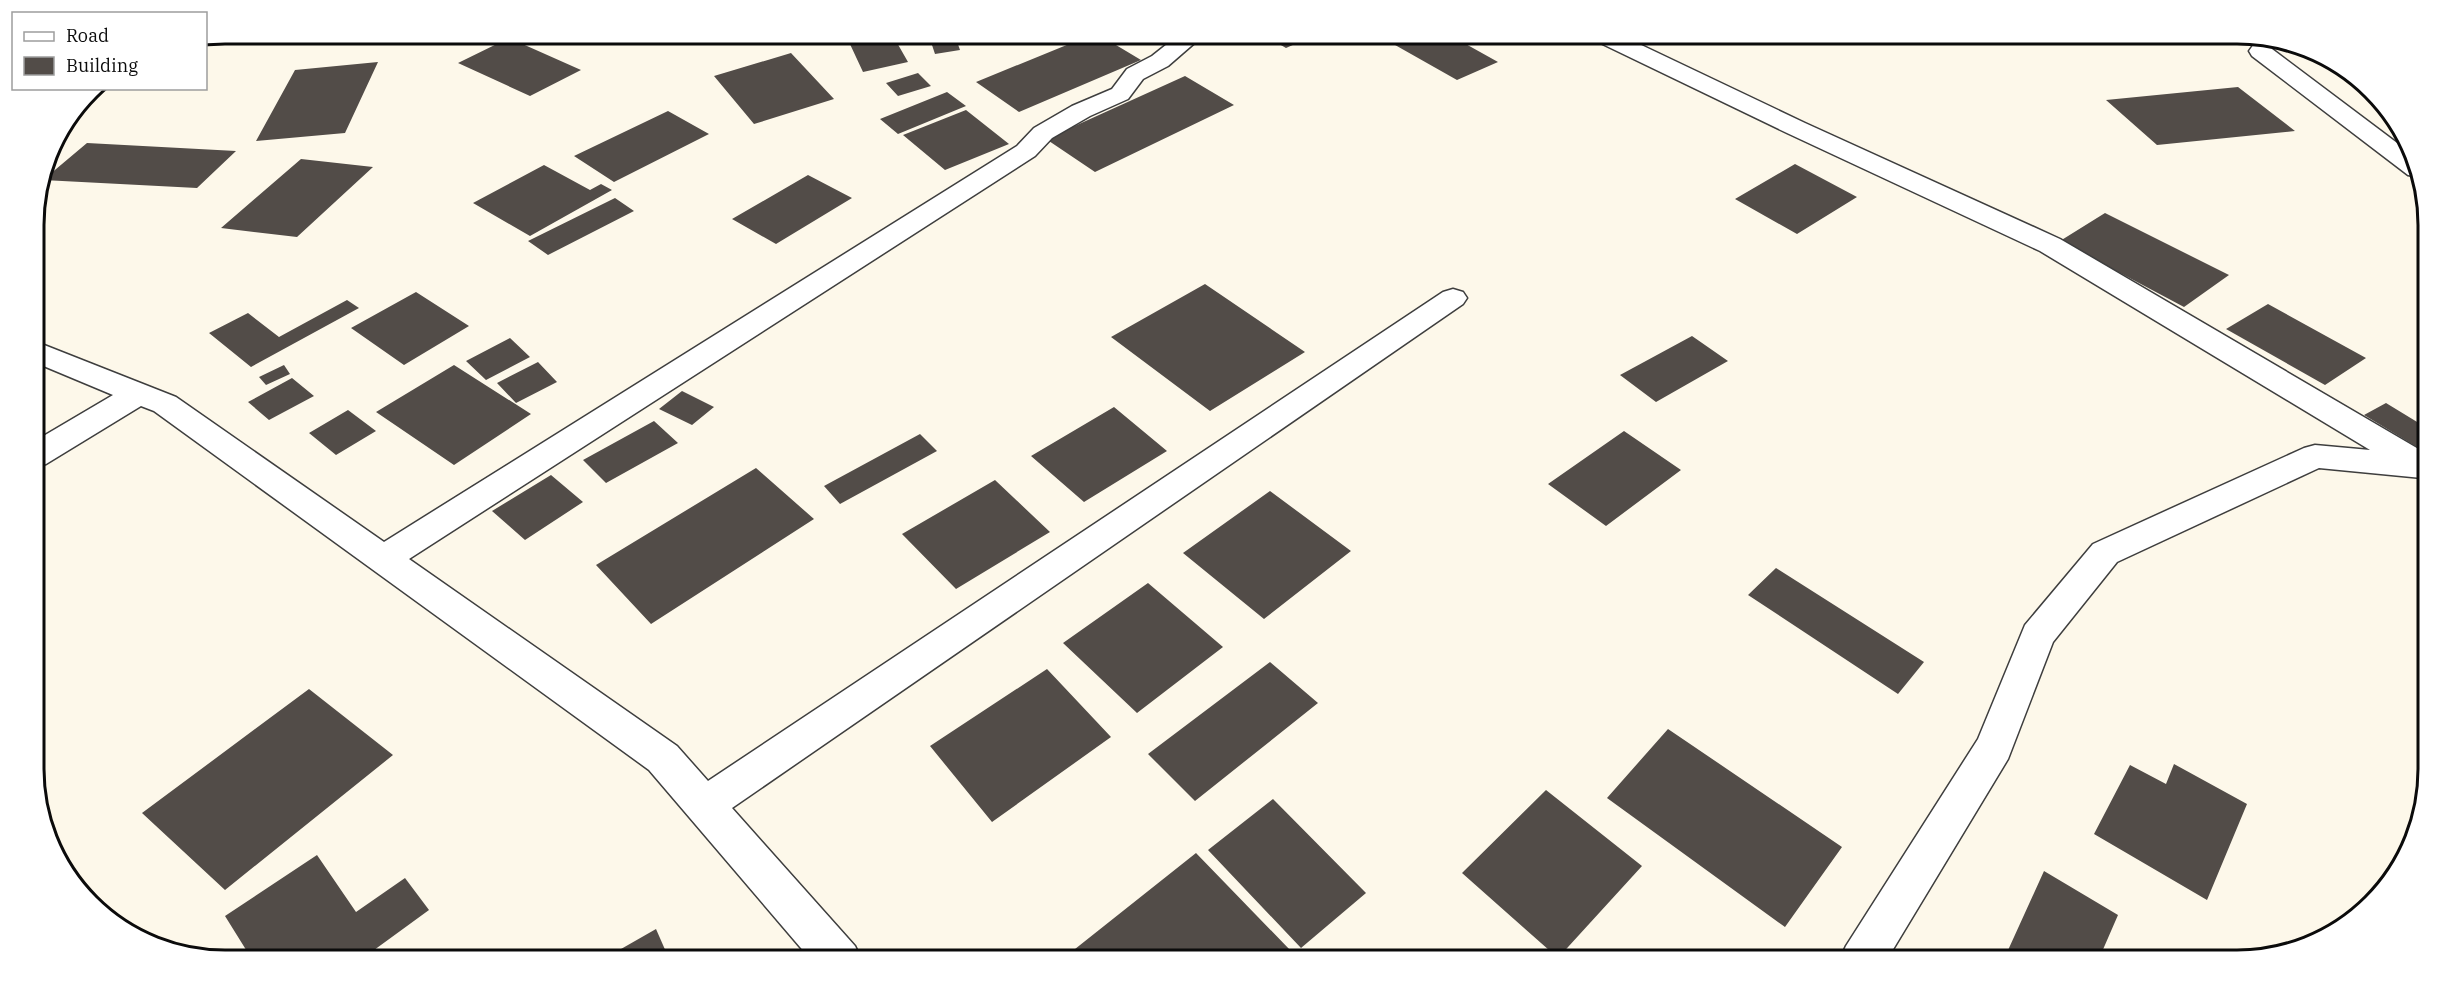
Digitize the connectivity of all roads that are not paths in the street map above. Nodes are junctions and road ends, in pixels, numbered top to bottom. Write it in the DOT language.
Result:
graph roads {
  1 [pos="1182,44"];
  2 [pos="1621,44"];
  3 [pos="2264,46"];
  4 [pos="2405,160"];
  5 [pos="1453,298"];
  6 [pos="44,355"];
  7 [pos="139,393"];
  8 [pos="44,451"];
  9 [pos="2418,459"];
  10 [pos="2418,463"];
  11 [pos="383,559"];
  12 [pos="704,805"];
  13 [pos="1868,950"];
  14 [pos="831,951"];
  1 -- 11 [label="street"];
  2 -- 9 [label="street"];
  3 -- 4 [label="street"];
  5 -- 12 [label="street"];
  6 -- 7 [label="street"];
  7 -- 8 [label="street"];
  7 -- 11 [label="street"];
  10 -- 13 [label="street"];
  11 -- 12 [label="street"];
  12 -- 14 [label="street"];
}
